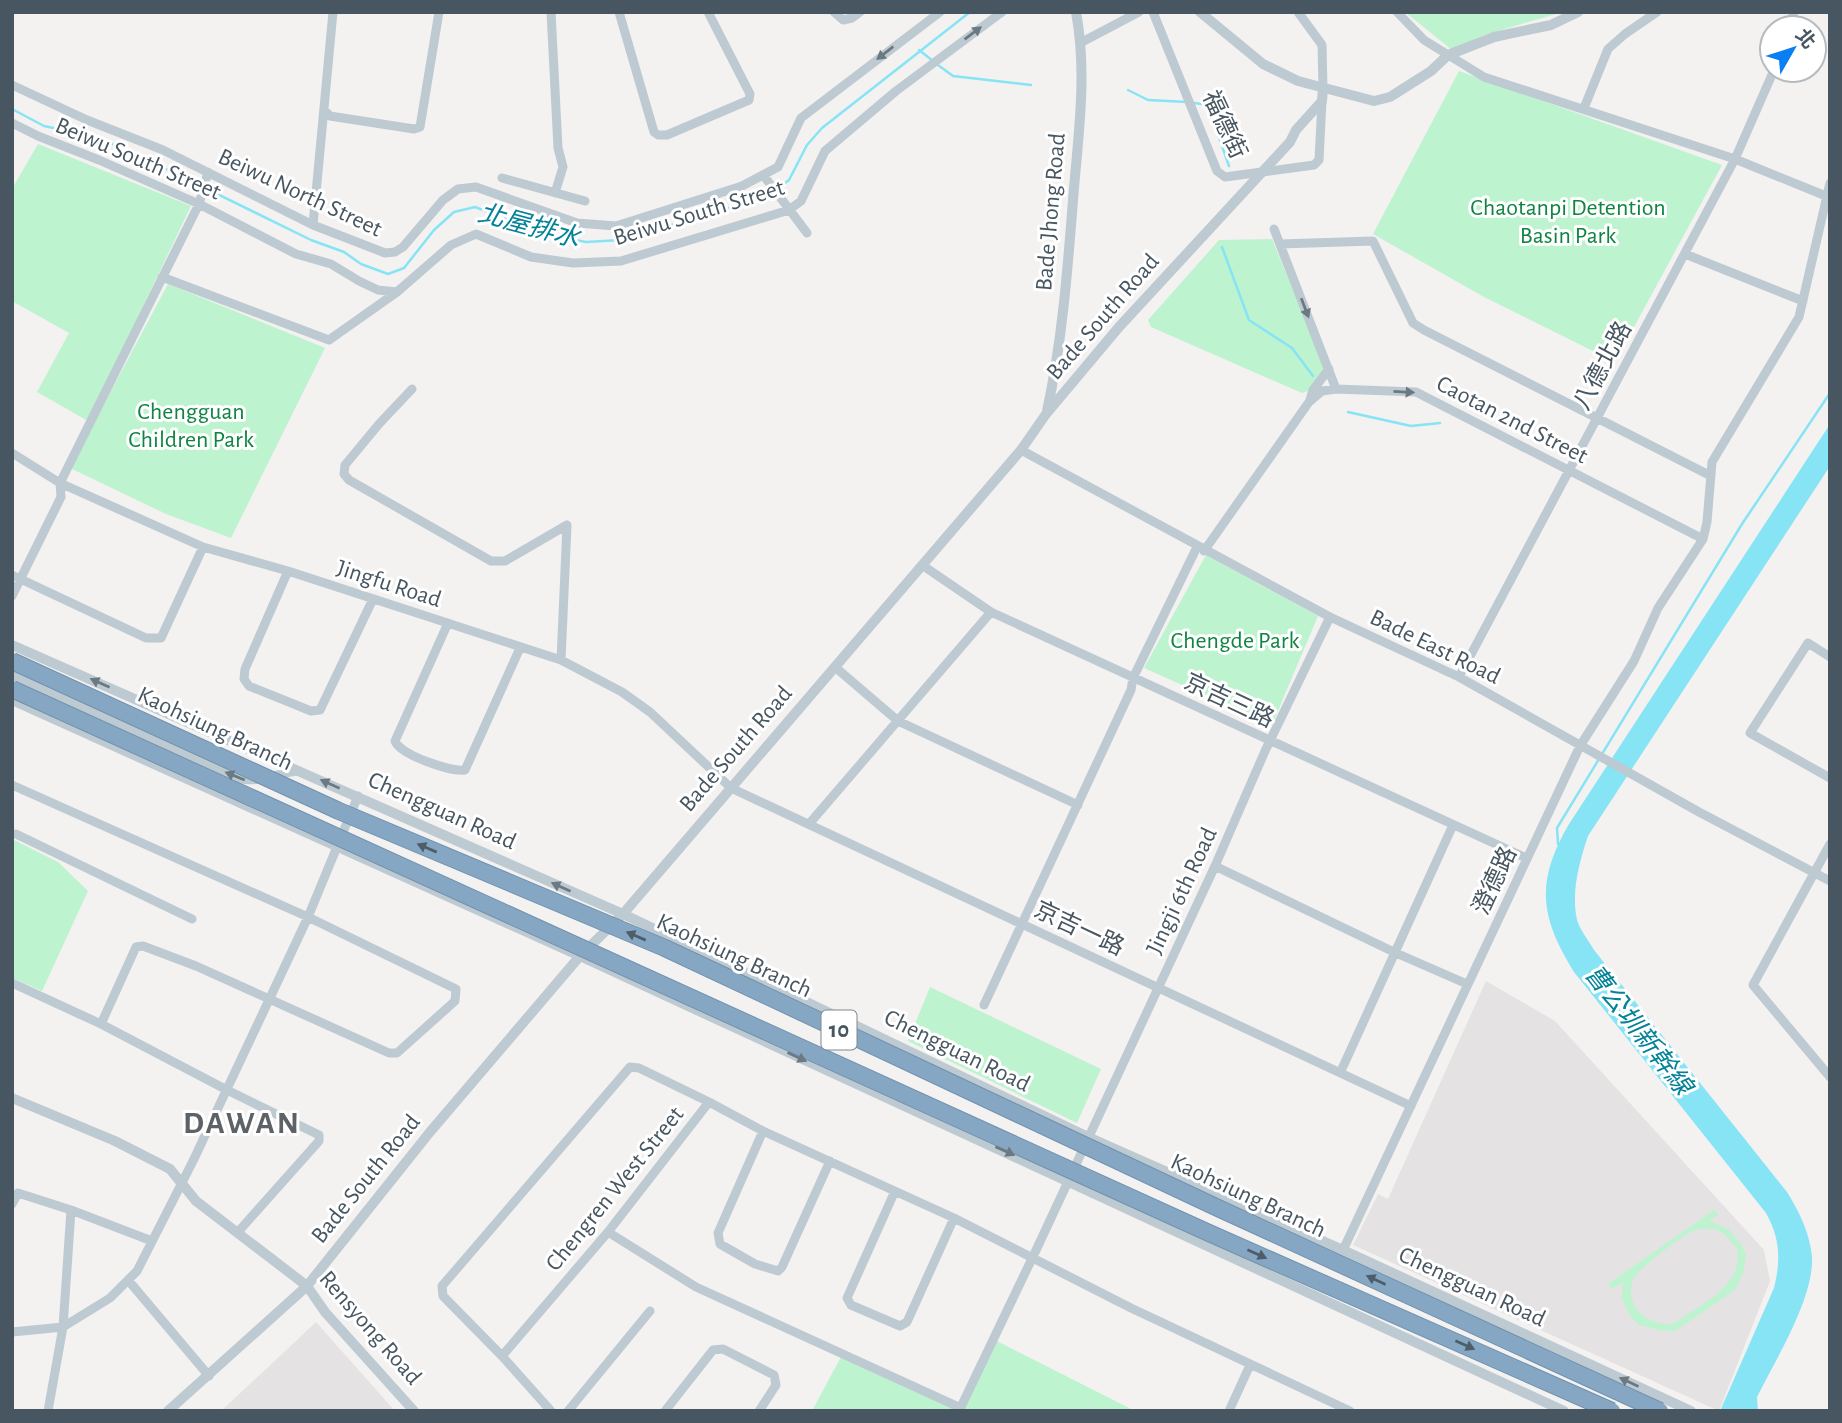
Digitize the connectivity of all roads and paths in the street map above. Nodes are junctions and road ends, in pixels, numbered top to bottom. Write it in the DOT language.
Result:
graph roads {
  1 [pos="333,12"];
  2 [pos="439,12"];
  3 [pos="551,12"];
  4 [pos="619,12"];
  5 [pos="708,12"];
  6 [pos="834,12"];
  7 [pos="860,12"];
  8 [pos="940,12"];
  9 [pos="1002,12"];
  10 [pos="1076,12"];
  11 [pos="1139,12"];
  12 [pos="1153,12"];
  13 [pos="1200,12"];
  14 [pos="1298,12"];
  15 [pos="1397,12"];
  16 [pos="1578,12"];
  17 [pos="1657,12"];
  18 [pos="1082,42"];
  19 [pos="1448,55"];
  20 [pos="1768,84"];
  21 [pos="12,85"];
  22 [pos="1323,88"];
  23 [pos="1322,102"];
  24 [pos="1584,108"];
  25 [pos="325,111"];
  26 [pos="12,123"];
  27 [pos="1735,159"];
  28 [pos="1265,171"];
  29 [pos="207,176"];
  30 [pos="502,178"];
  31 [pos="766,180"];
  32 [pos="1830,183"];
  33 [pos="555,193"];
  34 [pos="1826,196"];
  35 [pos="585,201"];
  36 [pos="200,202"];
  37 [pos="786,207"];
  38 [pos="313,225"];
  39 [pos="1274,229"];
  40 [pos="807,233"];
  41 [pos="1280,244"];
  42 [pos="1685,254"];
  43 [pos="162,277"];
  44 [pos="397,292"];
  45 [pos="1803,301"];
  46 [pos="1329,369"];
  47 [pos="412,389"];
  48 [pos="1336,389"];
  49 [pos="1309,401"];
  50 [pos="1046,414"];
  51 [pos="1596,418"];
  52 [pos="1021,450"];
  53 [pos="12,453"];
  54 [pos="1569,470"];
  55 [pos="1711,476"];
  56 [pos="60,482"];
  57 [pos="1703,539"];
  58 [pos="203,547"];
  59 [pos="1201,549"];
  60 [pos="922,565"];
  61 [pos="288,571"];
  62 [pos="17,577"];
  63 [pos="12,596"];
  64 [pos="373,599"];
  65 [pos="991,612"];
  66 [pos="1330,617"];
  67 [pos="448,623"];
  68 [pos="12,645"];
  69 [pos="520,648"];
  70 [pos="1830,657"];
  71 [pos="561,660"];
  72 [pos="12,661"];
  73 [pos="835,667"];
  74 [pos="12,675"];
  75 [pos="1459,677"];
  76 [pos="1132,678"];
  77 [pos="12,689"];
  78 [pos="12,700"];
  79 [pos="898,721"];
  80 [pos="1271,741"];
  81 [pos="1580,746"];
  82 [pos="300,771"];
  83 [pos="1830,778"];
  84 [pos="12,785"];
  85 [pos="731,788"];
  86 [pos="358,796"];
  87 [pos="1078,805"];
  88 [pos="809,824"];
  89 [pos="1453,825"];
  90 [pos="16,835"];
  91 [pos="1830,844"];
  92 [pos="336,846"];
  93 [pos="1527,858"];
  94 [pos="1215,866"];
  95 [pos="1814,872"];
  96 [pos="1830,881"];
  97 [pos="623,914"];
  98 [pos="308,917"];
  99 [pos="192,919"];
  100 [pos="1022,923"];
  101 [pos="1395,953"];
  102 [pos="580,956"];
  103 [pos="12,983"];
  104 [pos="1467,984"];
  105 [pos="1158,987"];
  106 [pos="270,1000"];
  107 [pos="984,1004"];
  108 [pos="101,1024"];
  109 [pos="1341,1071"];
  110 [pos="1830,1077"];
  111 [pos="227,1090"];
  112 [pos="12,1098"];
  113 [pos="709,1102"];
  114 [pos="1411,1106"];
  115 [pos="763,1131"];
  116 [pos="1088,1137"];
  117 [pos="830,1161"];
  118 [pos="1069,1180"];
  119 [pos="182,1181"];
  120 [pos="895,1191"];
  121 [pos="15,1192"];
  122 [pos="12,1204"];
  123 [pos="71,1210"];
  124 [pos="954,1218"];
  125 [pos="238,1232"];
  126 [pos="608,1232"];
  127 [pos="152,1241"];
  128 [pos="1343,1250"];
  129 [pos="1032,1258"];
  130 [pos="128,1280"];
  131 [pos="307,1286"];
  132 [pos="650,1311"];
  133 [pos="62,1327"];
  134 [pos="12,1332"];
  135 [pos="502,1356"];
  136 [pos="1250,1365"];
  137 [pos="209,1376"];
  138 [pos="1327,1400"];
  139 [pos="960,1409"];
  140 [pos="48,1411"];
  141 [pos="168,1411"];
  142 [pos="414,1411"];
  143 [pos="551,1411"];
  144 [pos="568,1411"];
  145 [pos="665,1411"];
  146 [pos="759,1411"];
  147 [pos="1230,1411"];
  148 [pos="1322,1411"];
  149 [pos="1350,1411"];
  150 [pos="1564,1411"];
  151 [pos="1612,1411"];
  152 [pos="1660,1411"];
  153 [pos="1691,1411"];
  1 -- 25 [label="street"];
  2 -- 25 [label="street"];
  3 -- 33 [label="street"];
  4 -- 5 [label="street"];
  6 -- 7 [label="street"];
  8 -- 31 [label="street, Beiwu North Street, one-way"];
  37 -- 9 [label="street, Beiwu South Street, one-way"];
  10 -- 18 [label="street, Bade Jhong Road"];
  11 -- 18 [label="street"];
  12 -- 28 [label="street, 福德街"];
  13 -- 22 [label="street"];
  14 -- 22 [label="street, 福德街"];
  15 -- 19 [label="street"];
  16 -- 19 [label="street"];
  17 -- 24 [label="street"];
  18 -- 50 [label="street, Bade Jhong Road"];
  19 -- 22 [label="street"];
  19 -- 24 [label="street"];
  20 -- 27 [label="street, 八德北路"];
  21 -- 29 [label="street, Beiwu North Street"];
  22 -- 23 [label="street, 福德街"];
  23 -- 28 [label="street, Bade South Road"];
  23 -- 28 [label="street, 福德街"];
  24 -- 27 [label="street"];
  25 -- 38 [label="street"];
  26 -- 36 [label="street, Beiwu South Street"];
  27 -- 34 [label="street"];
  27 -- 42 [label="street, 八德北路"];
  28 -- 50 [label="street, Bade South Road"];
  29 -- 36 [label="street"];
  29 -- 38 [label="street, Beiwu North Street"];
  30 -- 33 [label="street"];
  31 -- 37 [label="street"];
  31 -- 38 [label="street, Beiwu North Street"];
  32 -- 34 [label="street"];
  33 -- 35 [label="street"];
  34 -- 45 [label="street"];
  36 -- 43 [label="street"];
  36 -- 44 [label="street, Beiwu South Street"];
  37 -- 40 [label="street"];
  37 -- 44 [label="street, Beiwu South Street"];
  39 -- 41 [label="street"];
  41 -- 46 [label="street, one-way"];
  41 -- 51 [label="street"];
  42 -- 45 [label="street"];
  42 -- 51 [label="street, 八德北路"];
  43 -- 44 [label="street"];
  43 -- 56 [label="street"];
  45 -- 55 [label="street"];
  46 -- 48 [label="street"];
  46 -- 49 [label="street"];
  47 -- 71 [label="street"];
  48 -- 49 [label="street, Caotan 2nd Street"];
  48 -- 54 [label="street, Caotan 2nd Street, one-way"];
  49 -- 59 [label="street"];
  50 -- 52 [label="street, Bade South Road"];
  51 -- 54 [label="street, 八德北路"];
  51 -- 55 [label="street"];
  52 -- 59 [label="street, Bade East Road"];
  52 -- 60 [label="street, Bade South Road"];
  53 -- 56 [label="street, Jingfu Road"];
  54 -- 57 [label="street, Caotan 2nd Street"];
  54 -- 75 [label="street, 八德北路"];
  55 -- 57 [label="street"];
  56 -- 58 [label="street, Jingfu Road"];
  56 -- 62 [label="street"];
  57 -- 81 [label="street, 澄德路"];
  58 -- 61 [label="street, Jingfu Road"];
  58 -- 62 [label="street"];
  59 -- 66 [label="street, Bade East Road"];
  59 -- 76 [label="street"];
  60 -- 65 [label="street, 京吉三路"];
  60 -- 73 [label="street, Bade South Road"];
  61 -- 64 [label="street, Jingfu Road"];
  61 -- 64 [label="street"];
  62 -- 63 [label="street"];
  64 -- 67 [label="street, Jingfu Road"];
  65 -- 76 [label="street, 京吉三路"];
  65 -- 79 [label="street"];
  66 -- 75 [label="street, Bade East Road"];
  66 -- 80 [label="street, Jingji 6th Road"];
  67 -- 69 [label="street, Jingfu Road"];
  67 -- 69 [label="street"];
  82 -- 68 [label="street, Chengguan Road, one-way"];
  69 -- 71 [label="street, Jingfu Road"];
  70 -- 83 [label="street"];
  71 -- 85 [label="street, Jingfu Road"];
  152 -- 72 [label="highway, Kaohsiung Branch / 10, one-way, bridge"];
  73 -- 79 [label="street"];
  73 -- 85 [label="street, Bade South Road"];
  82 -- 74 [label="street, one-way"];
  75 -- 81 [label="street, Bade East Road"];
  76 -- 80 [label="street, 京吉三路"];
  76 -- 87 [label="street"];
  77 -- 151 [label="highway, Kaohsiung Branch / 10, one-way, bridge"];
  78 -- 92 [label="street"];
  79 -- 87 [label="street"];
  79 -- 88 [label="street"];
  80 -- 89 [label="street, 京吉三路"];
  80 -- 94 [label="street, Jingji 6th Road"];
  81 -- 93 [label="street, 澄德路"];
  81 -- 95 [label="street, Bade East Road"];
  86 -- 82 [label="street, Chengguan Road, one-way"];
  84 -- 98 [label="street"];
  85 -- 88 [label="street, 京吉一路"];
  85 -- 97 [label="street, Bade South Road"];
  86 -- 92 [label="street"];
  97 -- 86 [label="street, Chengguan Road, one-way"];
  87 -- 100 [label="street"];
  88 -- 100 [label="street, 京吉一路"];
  89 -- 93 [label="street, 京吉三路"];
  89 -- 101 [label="street"];
  90 -- 99 [label="street"];
  91 -- 95 [label="street"];
  92 -- 98 [label="street"];
  92 -- 102 [label="street"];
  93 -- 104 [label="street, 澄德路"];
  94 -- 101 [label="street"];
  94 -- 105 [label="street, Jingji 6th Road"];
  95 -- 96 [label="street, Bade East Road"];
  95 -- 110 [label="street"];
  97 -- 102 [label="street, Bade South Road"];
  97 -- 116 [label="street, Chengguan Road"];
  98 -- 106 [label="street"];
  98 -- 106 [label="street"];
  100 -- 105 [label="street, 京吉一路"];
  100 -- 107 [label="street"];
  101 -- 104 [label="street"];
  101 -- 109 [label="street"];
  102 -- 118 [label="street, one-way"];
  102 -- 131 [label="street, Bade South Road"];
  103 -- 108 [label="street"];
  104 -- 114 [label="street, 澄德路"];
  105 -- 109 [label="street, 京吉一路"];
  105 -- 116 [label="street, Jingji 6th Road"];
  106 -- 108 [label="street"];
  106 -- 111 [label="street"];
  108 -- 111 [label="street"];
  109 -- 114 [label="street, 京吉一路"];
  111 -- 119 [label="street"];
  111 -- 125 [label="street"];
  112 -- 119 [label="street, Rensyong Road"];
  113 -- 115 [label="street, Chengren West Street"];
  113 -- 126 [label="street, Chengren West Street"];
  113 -- 135 [label="street"];
  114 -- 128 [label="street, 澄德路"];
  115 -- 117 [label="street, Chengren West Street"];
  115 -- 117 [label="street"];
  116 -- 118 [label="street, Jingji 6th Road"];
  116 -- 128 [label="street, Chengguan Road"];
  117 -- 120 [label="street, Chengren West Street"];
  118 -- 129 [label="street, Jingji 6th Road"];
  118 -- 150 [label="street"];
  119 -- 125 [label="street, Rensyong Road"];
  119 -- 127 [label="street"];
  120 -- 124 [label="street, Chengren West Street"];
  120 -- 124 [label="street"];
  121 -- 122 [label="street"];
  121 -- 123 [label="street"];
  123 -- 127 [label="street"];
  123 -- 133 [label="street"];
  124 -- 129 [label="street, Chengren West Street"];
  125 -- 131 [label="street, Rensyong Road"];
  126 -- 135 [label="street, Chengren West Street"];
  126 -- 139 [label="street"];
  127 -- 130 [label="street"];
  153 -- 128 [label="street, Chengguan Road, one-way"];
  129 -- 136 [label="street, Chengren West Street"];
  129 -- 139 [label="street, Jingji 6th Road"];
  130 -- 133 [label="street"];
  130 -- 137 [label="street"];
  131 -- 137 [label="street, Bade South Road"];
  131 -- 142 [label="street, Rensyong Road"];
  132 -- 144 [label="street"];
  133 -- 134 [label="street"];
  133 -- 140 [label="street"];
  135 -- 143 [label="street"];
  136 -- 138 [label="street, Chengren West Street"];
  136 -- 147 [label="street"];
  137 -- 141 [label="street, Bade South Road"];
  138 -- 148 [label="street"];
  138 -- 149 [label="street, Chengren West Street"];
  145 -- 146 [label="street"];
}
